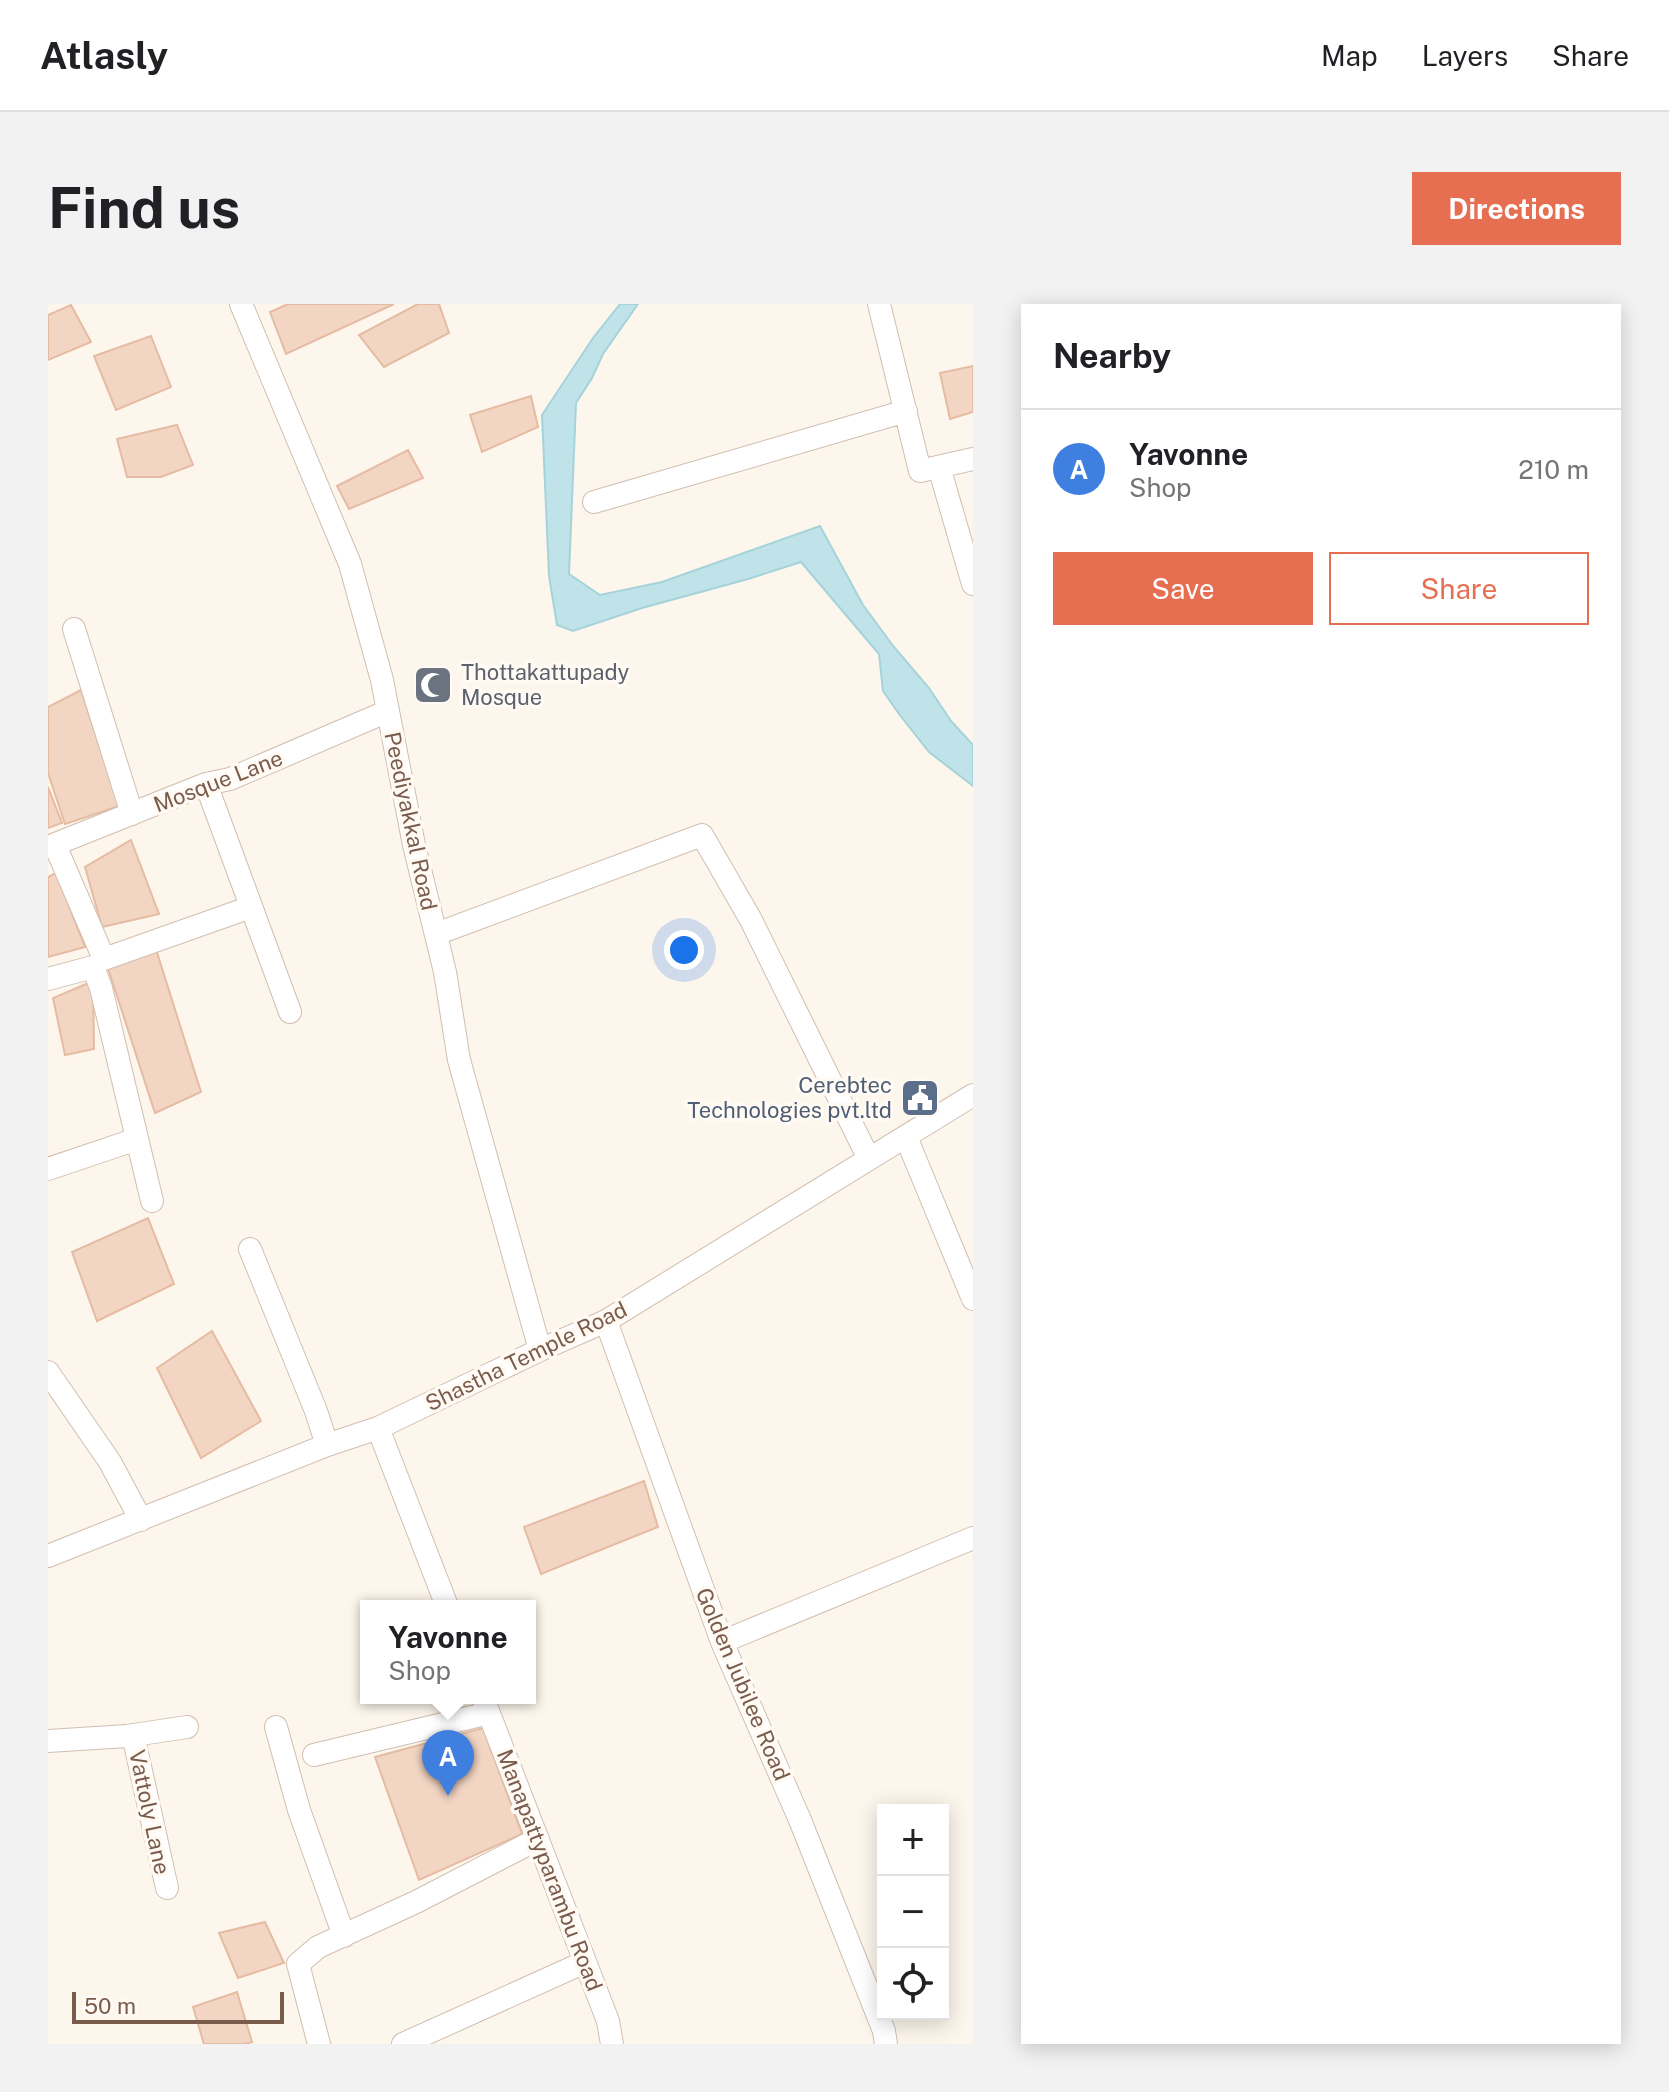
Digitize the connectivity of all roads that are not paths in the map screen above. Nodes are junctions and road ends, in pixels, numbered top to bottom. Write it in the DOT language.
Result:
graph roads {
  1 [pos="241,304"];
  2 [pos="879,304"];
  3 [pos="906,411"];
  4 [pos="973,459"];
  5 [pos="939,467"];
  6 [pos="594,502"];
  7 [pos="973,584"];
  8 [pos="74,629"];
  9 [pos="388,711"];
  10 [pos="206,784"];
  11 [pos="132,814"];
  12 [pos="51,846"];
  13 [pos="251,907"];
  14 [pos="436,934"];
  15 [pos="48,979"];
  16 [pos="290,1012"];
  17 [pos="973,1095"];
  18 [pos="906,1137"];
  19 [pos="137,1139"];
  20 [pos="869,1159"];
  21 [pos="48,1169"];
  22 [pos="152,1201"];
  23 [pos="250,1249"];
  24 [pos="973,1299"];
  25 [pos="606,1321"];
  26 [pos="540,1350"];
  27 [pos="48,1372"];
  28 [pos="378,1428"];
  29 [pos="327,1445"];
  30 [pos="141,1520"];
  31 [pos="973,1538"];
  32 [pos="48,1556"];
  33 [pos="445,1600"];
  34 [pos="722,1642"];
  35 [pos="486,1706"];
  36 [pos="187,1727"];
  37 [pos="276,1727"];
  38 [pos="133,1735"];
  39 [pos="48,1741"];
  40 [pos="314,1755"];
  41 [pos="538,1839"];
  42 [pos="167,1888"];
  43 [pos="344,1936"];
  44 [pos="585,1962"];
  45 [pos="319,2044"];
  46 [pos="403,2044"];
  47 [pos="612,2044"];
  48 [pos="886,2044"];
  1 -- 9 [label="street, Peediyakkal Road"];
  2 -- 3 [label="street"];
  3 -- 5 [label="street"];
  3 -- 6 [label="street"];
  4 -- 5 [label="street"];
  5 -- 7 [label="street"];
  8 -- 11 [label="street"];
  9 -- 10 [label="street, Mosque Lane"];
  9 -- 14 [label="street, Peediyakkal Road"];
  10 -- 11 [label="street, Mosque Lane"];
  10 -- 13 [label="street"];
  11 -- 12 [label="street, Mosque Lane"];
  12 -- 13 [label="street"];
  13 -- 16 [label="street"];
  14 -- 20 [label="street"];
  14 -- 26 [label="street, Peediyakkal Road"];
  15 -- 19 [label="street"];
  17 -- 18 [label="street, Shastha Temple Road"];
  18 -- 20 [label="street, Shastha Temple Road"];
  18 -- 24 [label="street"];
  19 -- 21 [label="street"];
  19 -- 22 [label="street"];
  20 -- 25 [label="street, Shastha Temple Road"];
  23 -- 29 [label="street"];
  25 -- 26 [label="street, Shastha Temple Road"];
  25 -- 34 [label="street, Golden Jubilee Road"];
  26 -- 28 [label="street, Shastha Temple Road"];
  27 -- 30 [label="street"];
  28 -- 29 [label="street, Shastha Temple Road"];
  28 -- 33 [label="street"];
  29 -- 30 [label="street, Shastha Temple Road"];
  30 -- 32 [label="street, Shastha Temple Road"];
  31 -- 34 [label="street"];
  34 -- 48 [label="street, Golden Jubilee Road"];
  35 -- 40 [label="street"];
  35 -- 41 [label="street, Manapattyparambu Road"];
  36 -- 38 [label="street"];
  37 -- 43 [label="street"];
  38 -- 39 [label="street"];
  38 -- 42 [label="street, Vattoly Lane"];
  41 -- 43 [label="street"];
  41 -- 44 [label="street, Manapattyparambu Road"];
  43 -- 45 [label="street"];
  44 -- 46 [label="street"];
  44 -- 47 [label="street, Manapattyparambu Road"];
}
